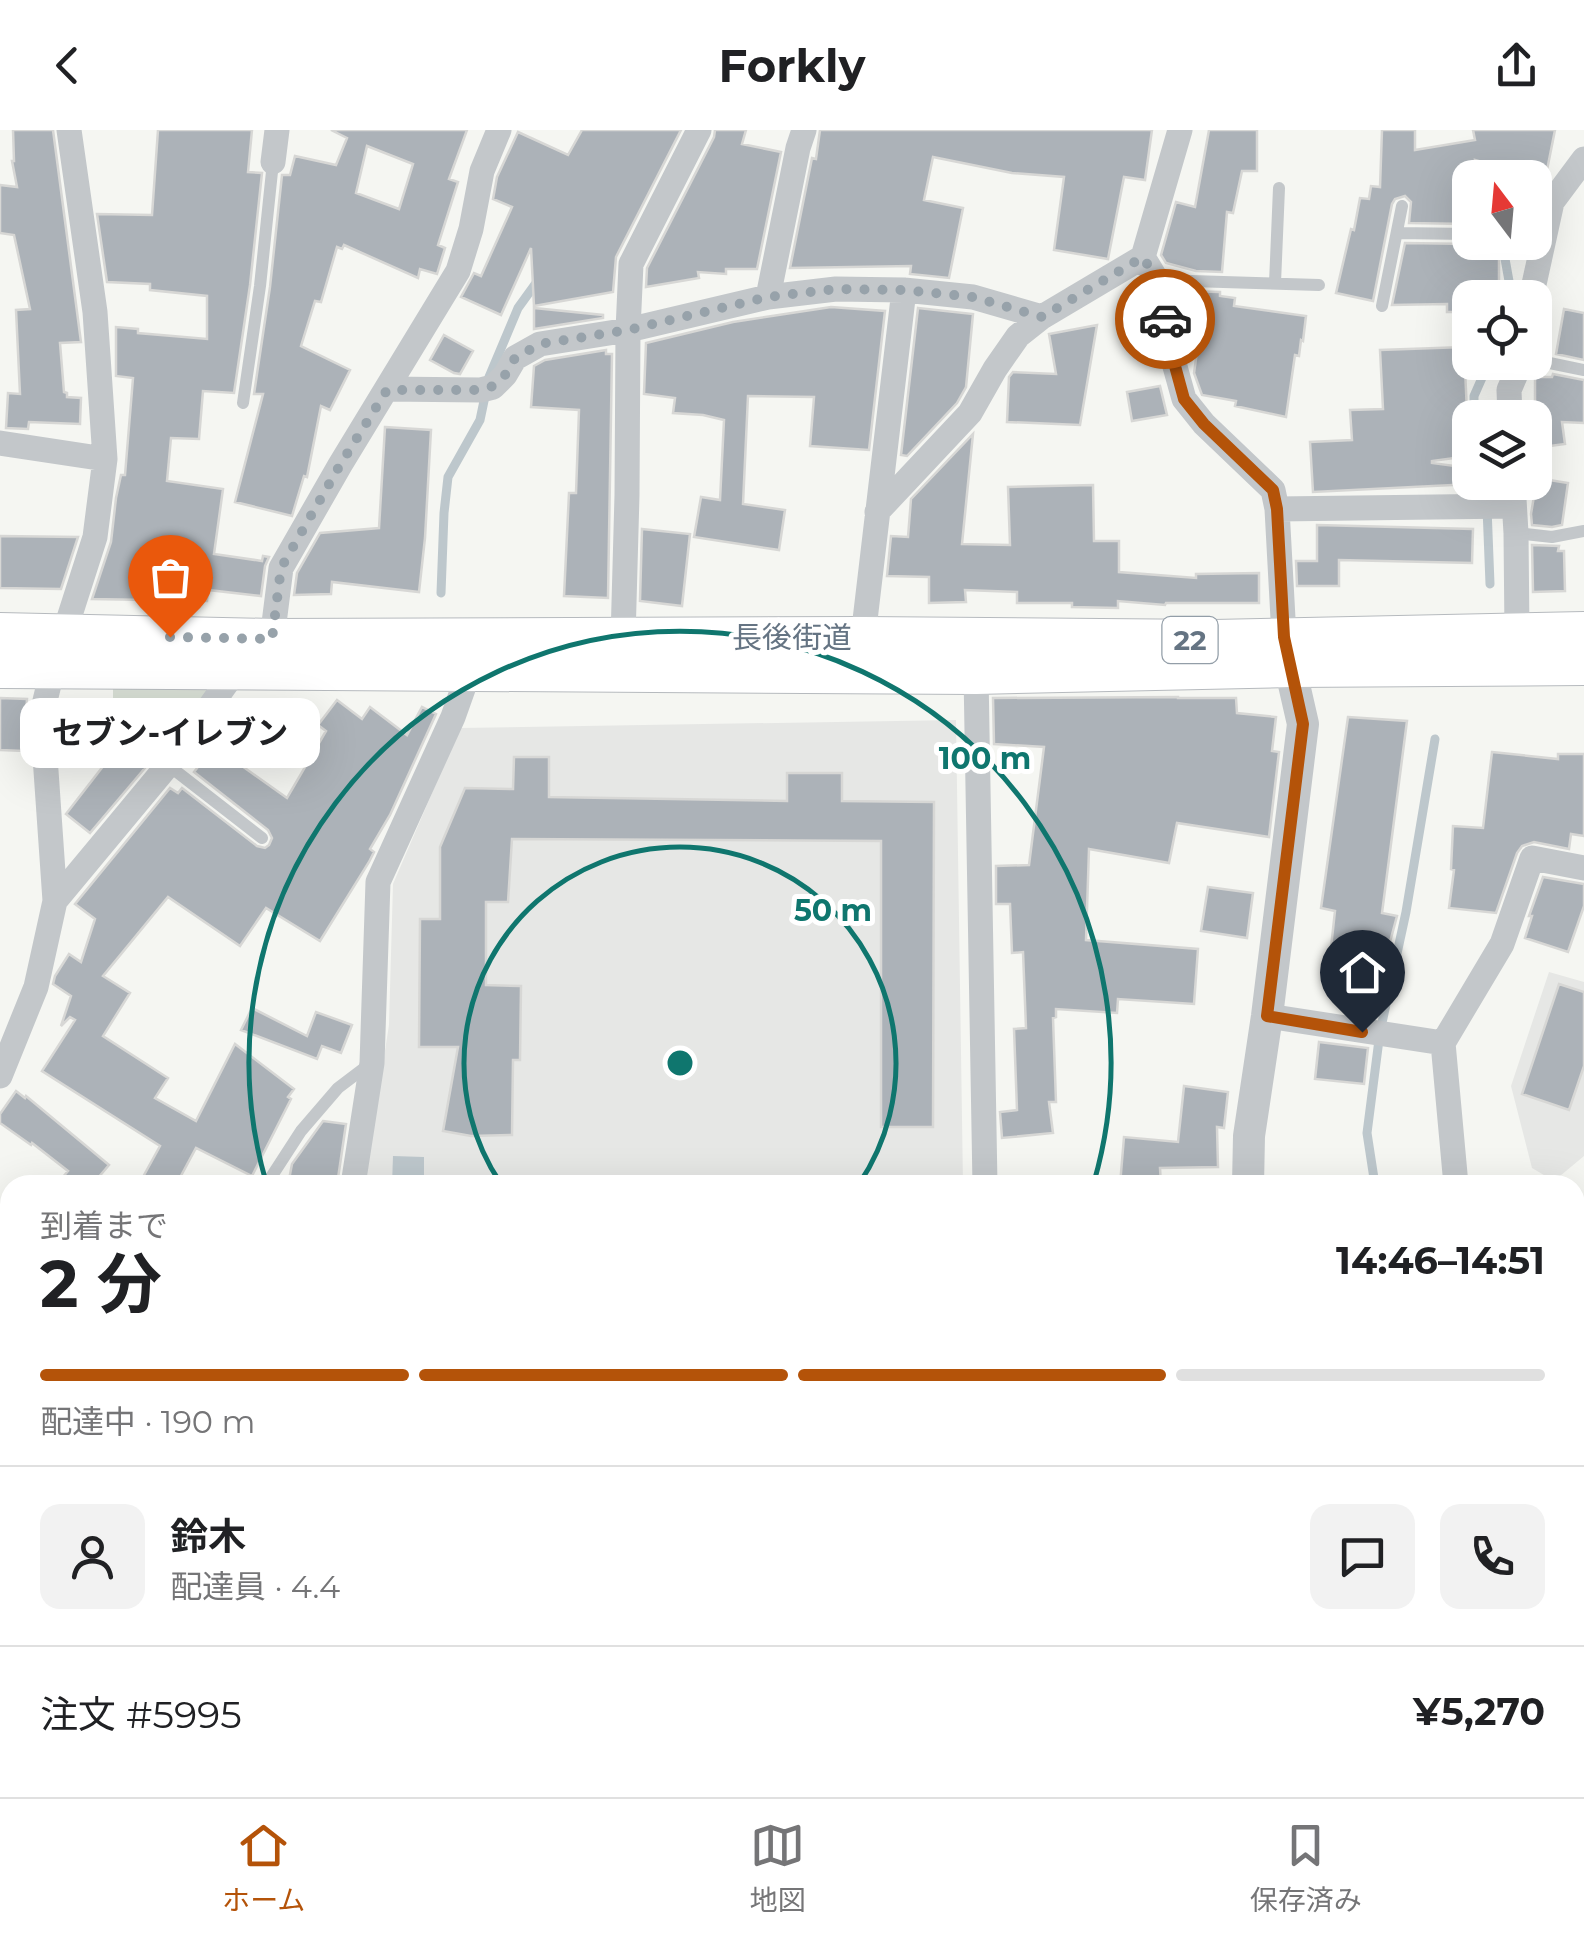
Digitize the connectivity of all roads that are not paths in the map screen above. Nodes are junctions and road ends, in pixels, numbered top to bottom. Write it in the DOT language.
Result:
graph roads {
  1 [pos="69,130"];
  2 [pos="277,130"];
  3 [pos="699,130"];
  4 [pos="804,130"];
  5 [pos="1180,130"];
  6 [pos="496,131"];
  7 [pos="1584,158"];
  8 [pos="273,162"];
  9 [pos="1279,188"];
  10 [pos="1552,202"];
  11 [pos="1402,206"];
  12 [pos="1397,233"];
  13 [pos="1452,234"];
  14 [pos="1149,268"];
  15 [pos="1274,284"];
  16 [pos="1319,284"];
  17 [pos="904,290"];
  18 [pos="768,297"];
  19 [pos="1382,306"];
  20 [pos="1042,317"];
  21 [pos="628,330"];
  22 [pos="1552,363"];
  23 [pos="1584,370"];
  24 [pos="387,390"];
  25 [pos="243,402"];
  26 [pos="0,443"];
  27 [pos="105,460"];
  28 [pos="1499,500"];
  29 [pos="1510,500"];
  30 [pos="1277,509"];
  31 [pos="876,512"];
  32 [pos="1584,531"];
  33 [pos="1516,533"];
  34 [pos="1584,632"];
  35 [pos="0,633"];
  36 [pos="1517,634"];
  37 [pos="863,637"];
  38 [pos="272,639"];
  39 [pos="623,639"];
  40 [pos="59,651"];
  41 [pos="1287,652"];
  42 [pos="469,656"];
  43 [pos="1584,665"];
  44 [pos="0,668"];
  45 [pos="236,670"];
  46 [pos="976,674"];
  47 [pos="168,765"];
  48 [pos="262,838"];
  49 [pos="1584,868"];
  50 [pos="55,901"];
  51 [pos="1267,1016"];
  52 [pos="1443,1043"];
  53 [pos="372,1062"];
  54 [pos="0,1076"];
  55 [pos="272,1175"];
  56 [pos="355,1175"];
  57 [pos="985,1175"];
  58 [pos="1248,1175"];
  59 [pos="1455,1175"];
  1 -- 27 [label="street"];
  2 -- 8 [label="street"];
  3 -- 21 [label="street"];
  4 -- 18 [label="street"];
  5 -- 14 [label="street"];
  6 -- 24 [label="street"];
  7 -- 10 [label="street"];
  8 -- 25 [label="lane"];
  9 -- 15 [label="lane"];
  11 -- 12 [label="lane"];
  12 -- 13 [label="lane"];
  12 -- 19 [label="lane"];
  14 -- 15 [label="lane"];
  14 -- 20 [label="street"];
  14 -- 30 [label="street"];
  15 -- 16 [label="lane"];
  17 -- 18 [label="street"];
  17 -- 20 [label="street"];
  17 -- 31 [label="street"];
  18 -- 21 [label="street"];
  20 -- 31 [label="street"];
  21 -- 24 [label="street"];
  21 -- 39 [label="street"];
  22 -- 23 [label="lane"];
  24 -- 38 [label="street"];
  26 -- 27 [label="street"];
  27 -- 40 [label="street"];
  28 -- 30 [label="street"];
  29 -- 33 [label="street"];
  30 -- 41 [label="street"];
  31 -- 37 [label="street"];
  32 -- 33 [label="lane"];
  33 -- 36 [label="street"];
  34 -- 36 [label="main road, 長後街道 / 22"];
  35 -- 40 [label="main road, 長後街道 / 22"];
  36 -- 41 [label="main road, 長後街道 / 22"];
  37 -- 39 [label="main road, 長後街道 / 22"];
  37 -- 41 [label="main road, 長後街道 / 22"];
  38 -- 40 [label="main road, 長後街道 / 22"];
  38 -- 42 [label="main road, 長後街道 / 22"];
  39 -- 42 [label="main road, 長後街道 / 22"];
  40 -- 44 [label="main road, 長後街道 / 22"];
  40 -- 45 [label="main road, 長後街道 / 22"];
  40 -- 50 [label="street"];
  41 -- 43 [label="main road, 長後街道 / 22"];
  41 -- 46 [label="main road, 長後街道 / 22"];
  41 -- 51 [label="street"];
  42 -- 45 [label="main road, 長後街道 / 22"];
  42 -- 46 [label="main road, 長後街道 / 22"];
  42 -- 53 [label="street"];
  45 -- 47 [label="street"];
  46 -- 57 [label="street"];
  47 -- 48 [label="lane"];
  47 -- 50 [label="street"];
  49 -- 52 [label="street"];
  50 -- 54 [label="street"];
  51 -- 52 [label="street"];
  51 -- 58 [label="street"];
  52 -- 59 [label="street"];
  53 -- 55 [label="lane"];
  53 -- 56 [label="street"];
}
